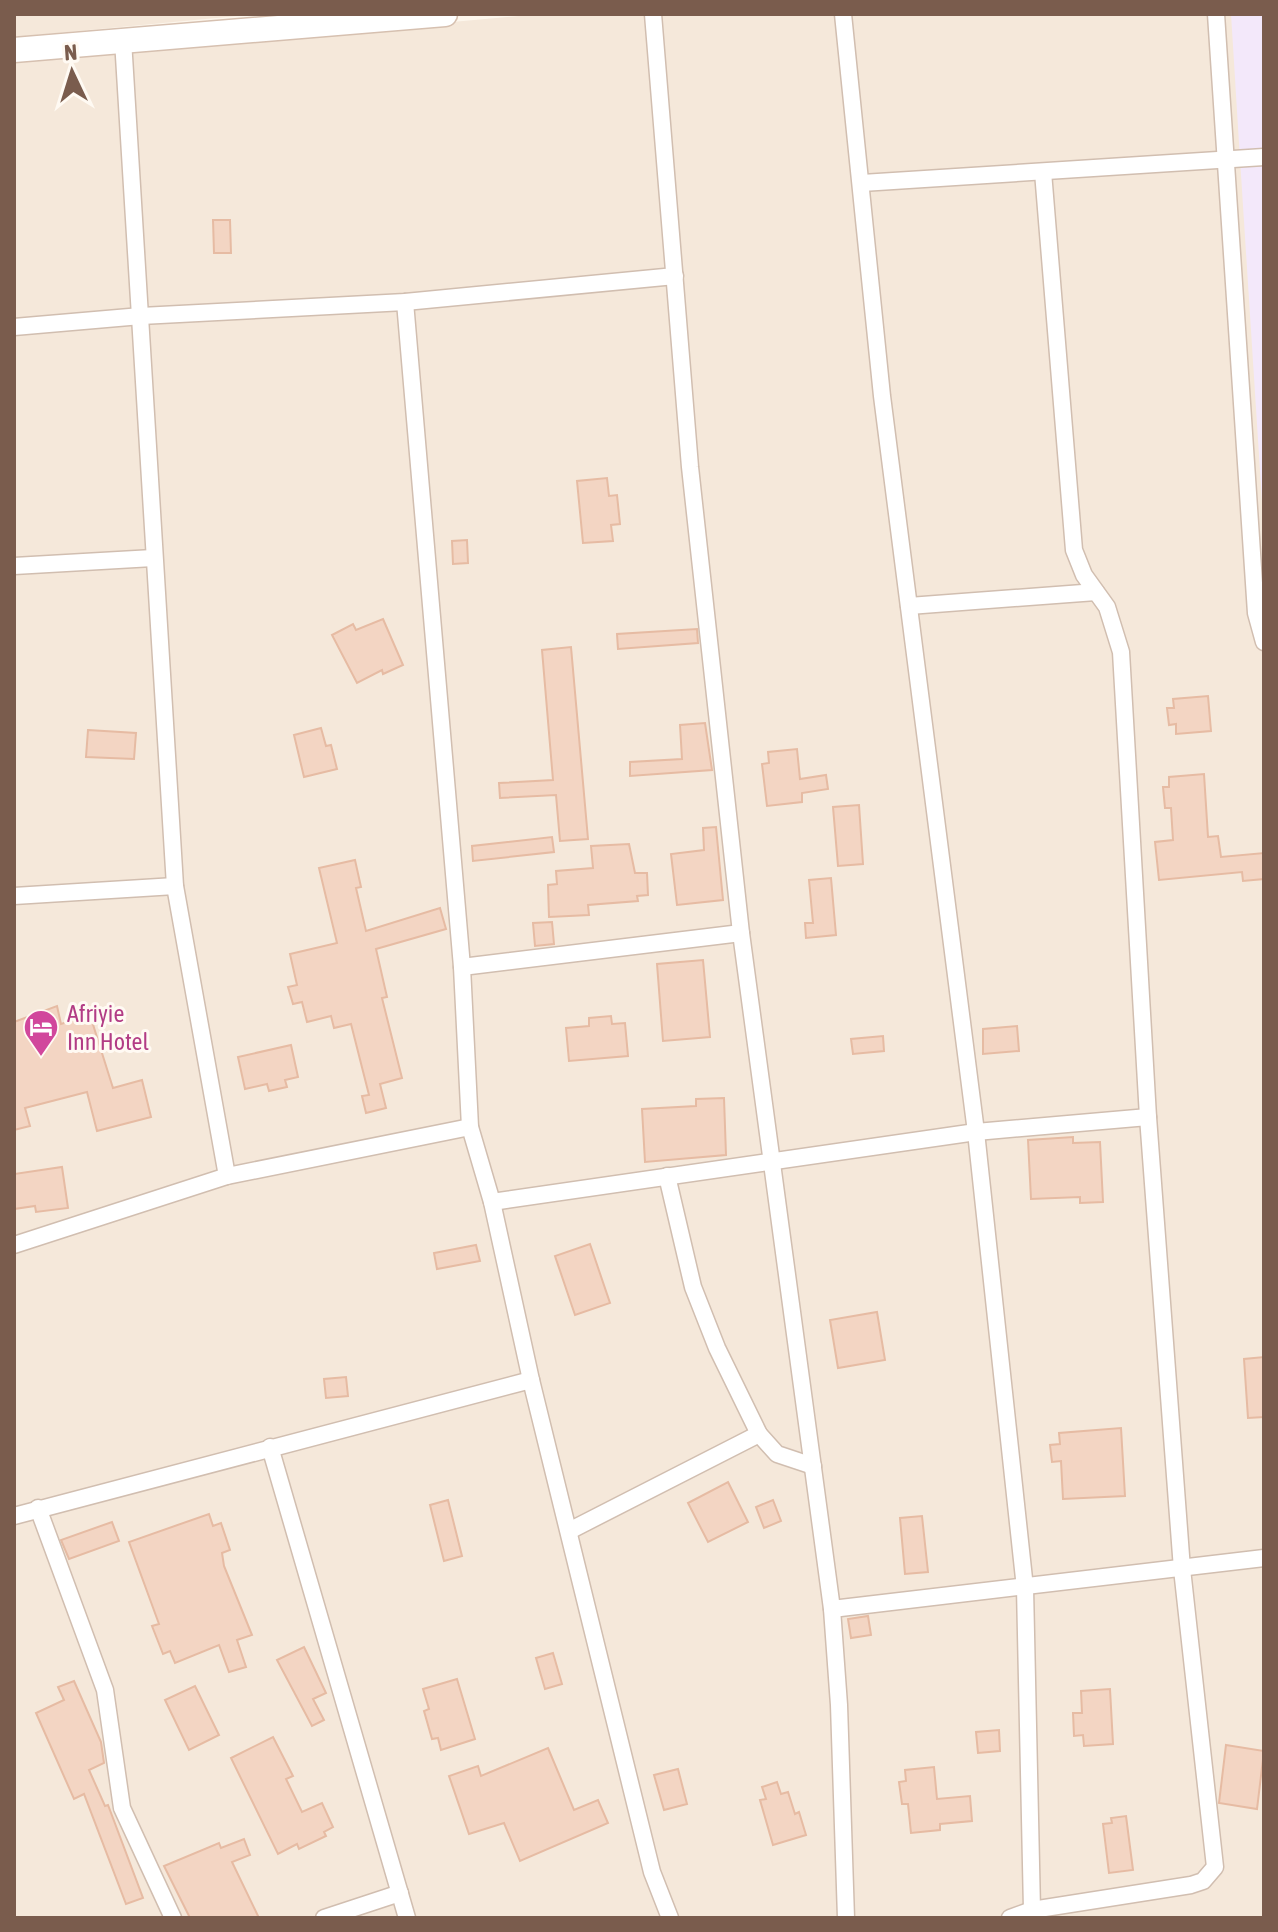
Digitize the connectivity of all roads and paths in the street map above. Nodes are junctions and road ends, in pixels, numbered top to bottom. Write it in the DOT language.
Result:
graph roads {
  1 [pos="445,14"];
  2 [pos="653,14"];
  3 [pos="843,14"];
  4 [pos="1216,14"];
  5 [pos="270,21"];
  6 [pos="123,40"];
  7 [pos="14,50"];
  8 [pos="1264,157"];
  9 [pos="1223,161"];
  10 [pos="1043,172"];
  11 [pos="862,183"];
  12 [pos="675,276"];
  13 [pos="405,302"];
  14 [pos="141,316"];
  15 [pos="14,327"];
  16 [pos="153,558"];
  17 [pos="14,566"];
  18 [pos="1096,592"];
  19 [pos="909,606"];
  20 [pos="1264,642"];
  21 [pos="175,886"];
  22 [pos="14,896"];
  23 [pos="741,933"];
  24 [pos="462,967"];
  25 [pos="1148,1117"];
  26 [pos="470,1127"];
  27 [pos="976,1132"];
  28 [pos="771,1161"];
  29 [pos="227,1176"];
  30 [pos="667,1176"];
  31 [pos="492,1202"];
  32 [pos="14,1245"];
  33 [pos="531,1380"];
  34 [pos="759,1434"];
  35 [pos="270,1447"];
  36 [pos="813,1466"];
  37 [pos="14,1498"];
  38 [pos="38,1508"];
  39 [pos="16,1516"];
  40 [pos="569,1531"];
  41 [pos="1264,1558"];
  42 [pos="1182,1569"];
  43 [pos="1025,1588"];
  44 [pos="832,1609"];
  45 [pos="400,1893"];
  46 [pos="1032,1910"];
  47 [pos="173,1918"];
  48 [pos="324,1918"];
  49 [pos="407,1918"];
  50 [pos="670,1918"];
  51 [pos="846,1918"];
  52 [pos="1010,1918"];
  1 -- 5 [label="street"];
  2 -- 12 [label="street"];
  3 -- 11 [label="street"];
  4 -- 9 [label="street"];
  5 -- 6 [label="street"];
  6 -- 7 [label="street"];
  6 -- 14 [label="street"];
  8 -- 9 [label="street"];
  9 -- 10 [label="street"];
  9 -- 20 [label="street"];
  10 -- 11 [label="street"];
  10 -- 18 [label="street"];
  11 -- 19 [label="street"];
  12 -- 13 [label="street"];
  12 -- 23 [label="street"];
  13 -- 14 [label="street"];
  13 -- 24 [label="street"];
  14 -- 15 [label="street"];
  14 -- 16 [label="street"];
  16 -- 17 [label="street"];
  16 -- 21 [label="street"];
  18 -- 19 [label="street"];
  18 -- 25 [label="street"];
  19 -- 27 [label="street"];
  21 -- 22 [label="street"];
  21 -- 29 [label="street"];
  23 -- 24 [label="street"];
  23 -- 28 [label="street"];
  24 -- 26 [label="street"];
  25 -- 27 [label="street"];
  25 -- 42 [label="street"];
  26 -- 29 [label="street"];
  26 -- 31 [label="street"];
  27 -- 28 [label="street"];
  27 -- 43 [label="street"];
  28 -- 30 [label="street"];
  28 -- 36 [label="street"];
  29 -- 32 [label="street"];
  30 -- 31 [label="street"];
  30 -- 34 [label="street"];
  31 -- 33 [label="street"];
  33 -- 35 [label="street"];
  33 -- 40 [label="street"];
  34 -- 36 [label="street"];
  34 -- 40 [label="street"];
  35 -- 38 [label="street"];
  35 -- 45 [label="street"];
  36 -- 44 [label="street"];
  37 -- 39 [label="street"];
  38 -- 39 [label="street"];
  38 -- 47 [label="street"];
  40 -- 50 [label="street"];
  41 -- 42 [label="street"];
  42 -- 43 [label="street"];
  42 -- 46 [label="street"];
  43 -- 44 [label="street"];
  43 -- 46 [label="street"];
  44 -- 51 [label="street"];
  45 -- 48 [label="street"];
  45 -- 49 [label="street"];
  46 -- 52 [label="street"];
}
